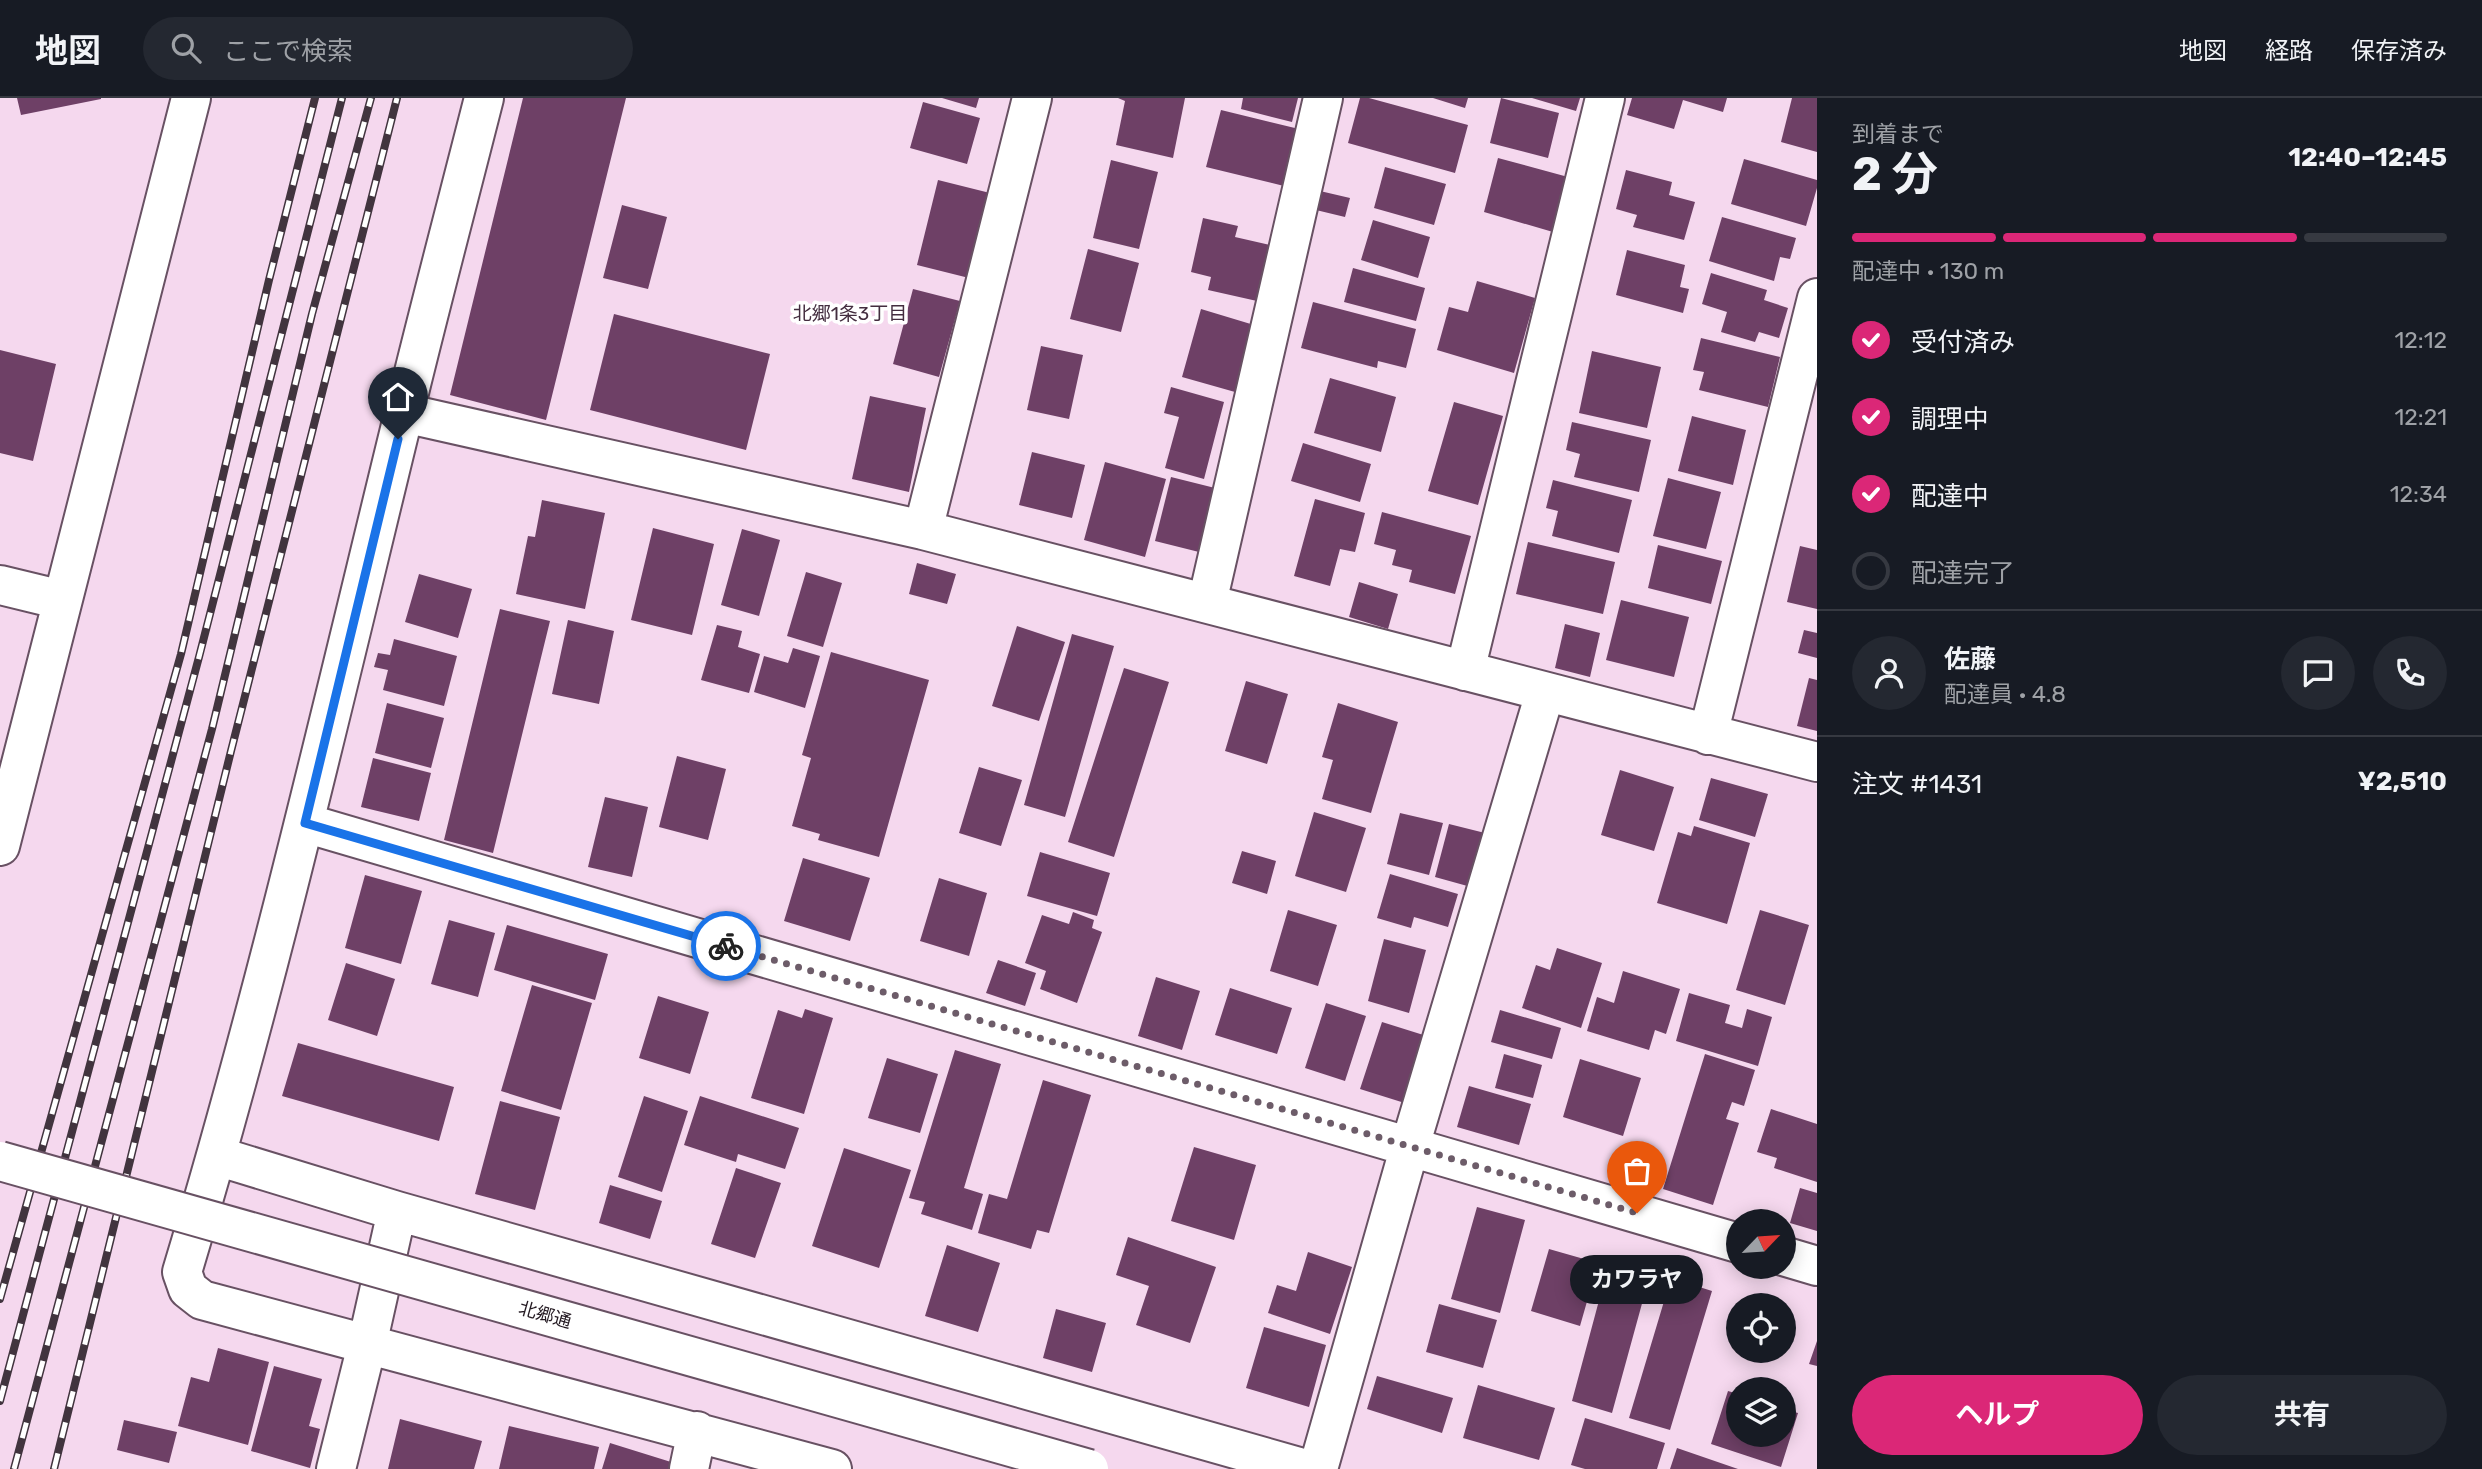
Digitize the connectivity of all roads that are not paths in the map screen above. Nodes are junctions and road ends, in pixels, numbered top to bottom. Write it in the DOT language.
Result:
graph roads {
  1 [pos="191,98"];
  2 [pos="484,98"];
  3 [pos="1032,98"];
  4 [pos="1323,98"];
  5 [pos="1605,98"];
  6 [pos="1817,298"];
  7 [pos="404,413"];
  8 [pos="923,530"];
  9 [pos="0,585"];
  10 [pos="62,600"];
  11 [pos="1207,603"];
  12 [pos="1465,671"];
  13 [pos="1545,693"];
  14 [pos="1708,734"];
  15 [pos="1817,762"];
  16 [pos="305,823"];
  17 [pos="0,846"];
  18 [pos="1410,1146"];
  19 [pos="217,1156"];
  20 [pos="0,1161"];
  21 [pos="397,1211"];
  22 [pos="1726,1239"];
  23 [pos="1796,1260"];
  24 [pos="1817,1266"];
  25 [pos="367,1345"];
  26 [pos="697,1431"];
  27 [pos="336,1469"];
  28 [pos="688,1469"];
  29 [pos="832,1469"];
  30 [pos="1089,1469"];
  31 [pos="1306,1469"];
  32 [pos="1318,1469"];
  1 -- 10 [label="street"];
  2 -- 7 [label="street"];
  3 -- 8 [label="street"];
  4 -- 11 [label="street"];
  5 -- 12 [label="street"];
  6 -- 14 [label="street"];
  7 -- 8 [label="street"];
  7 -- 16 [label="street"];
  8 -- 11 [label="street"];
  9 -- 10 [label="street"];
  10 -- 17 [label="street"];
  11 -- 12 [label="street"];
  12 -- 13 [label="street"];
  13 -- 14 [label="street"];
  13 -- 18 [label="street"];
  14 -- 15 [label="street"];
  16 -- 18 [label="street"];
  16 -- 19 [label="street"];
  18 -- 22 [label="street"];
  18 -- 32 [label="street"];
  19 -- 21 [label="street"];
  19 -- 25 [label="street"];
  20 -- 30 [label="street, 北郷通, bridge"];
  21 -- 25 [label="street"];
  21 -- 31 [label="street"];
  23 -- 24 [label="street"];
  25 -- 26 [label="street"];
  25 -- 27 [label="street"];
  26 -- 28 [label="street"];
  26 -- 29 [label="street"];
}
